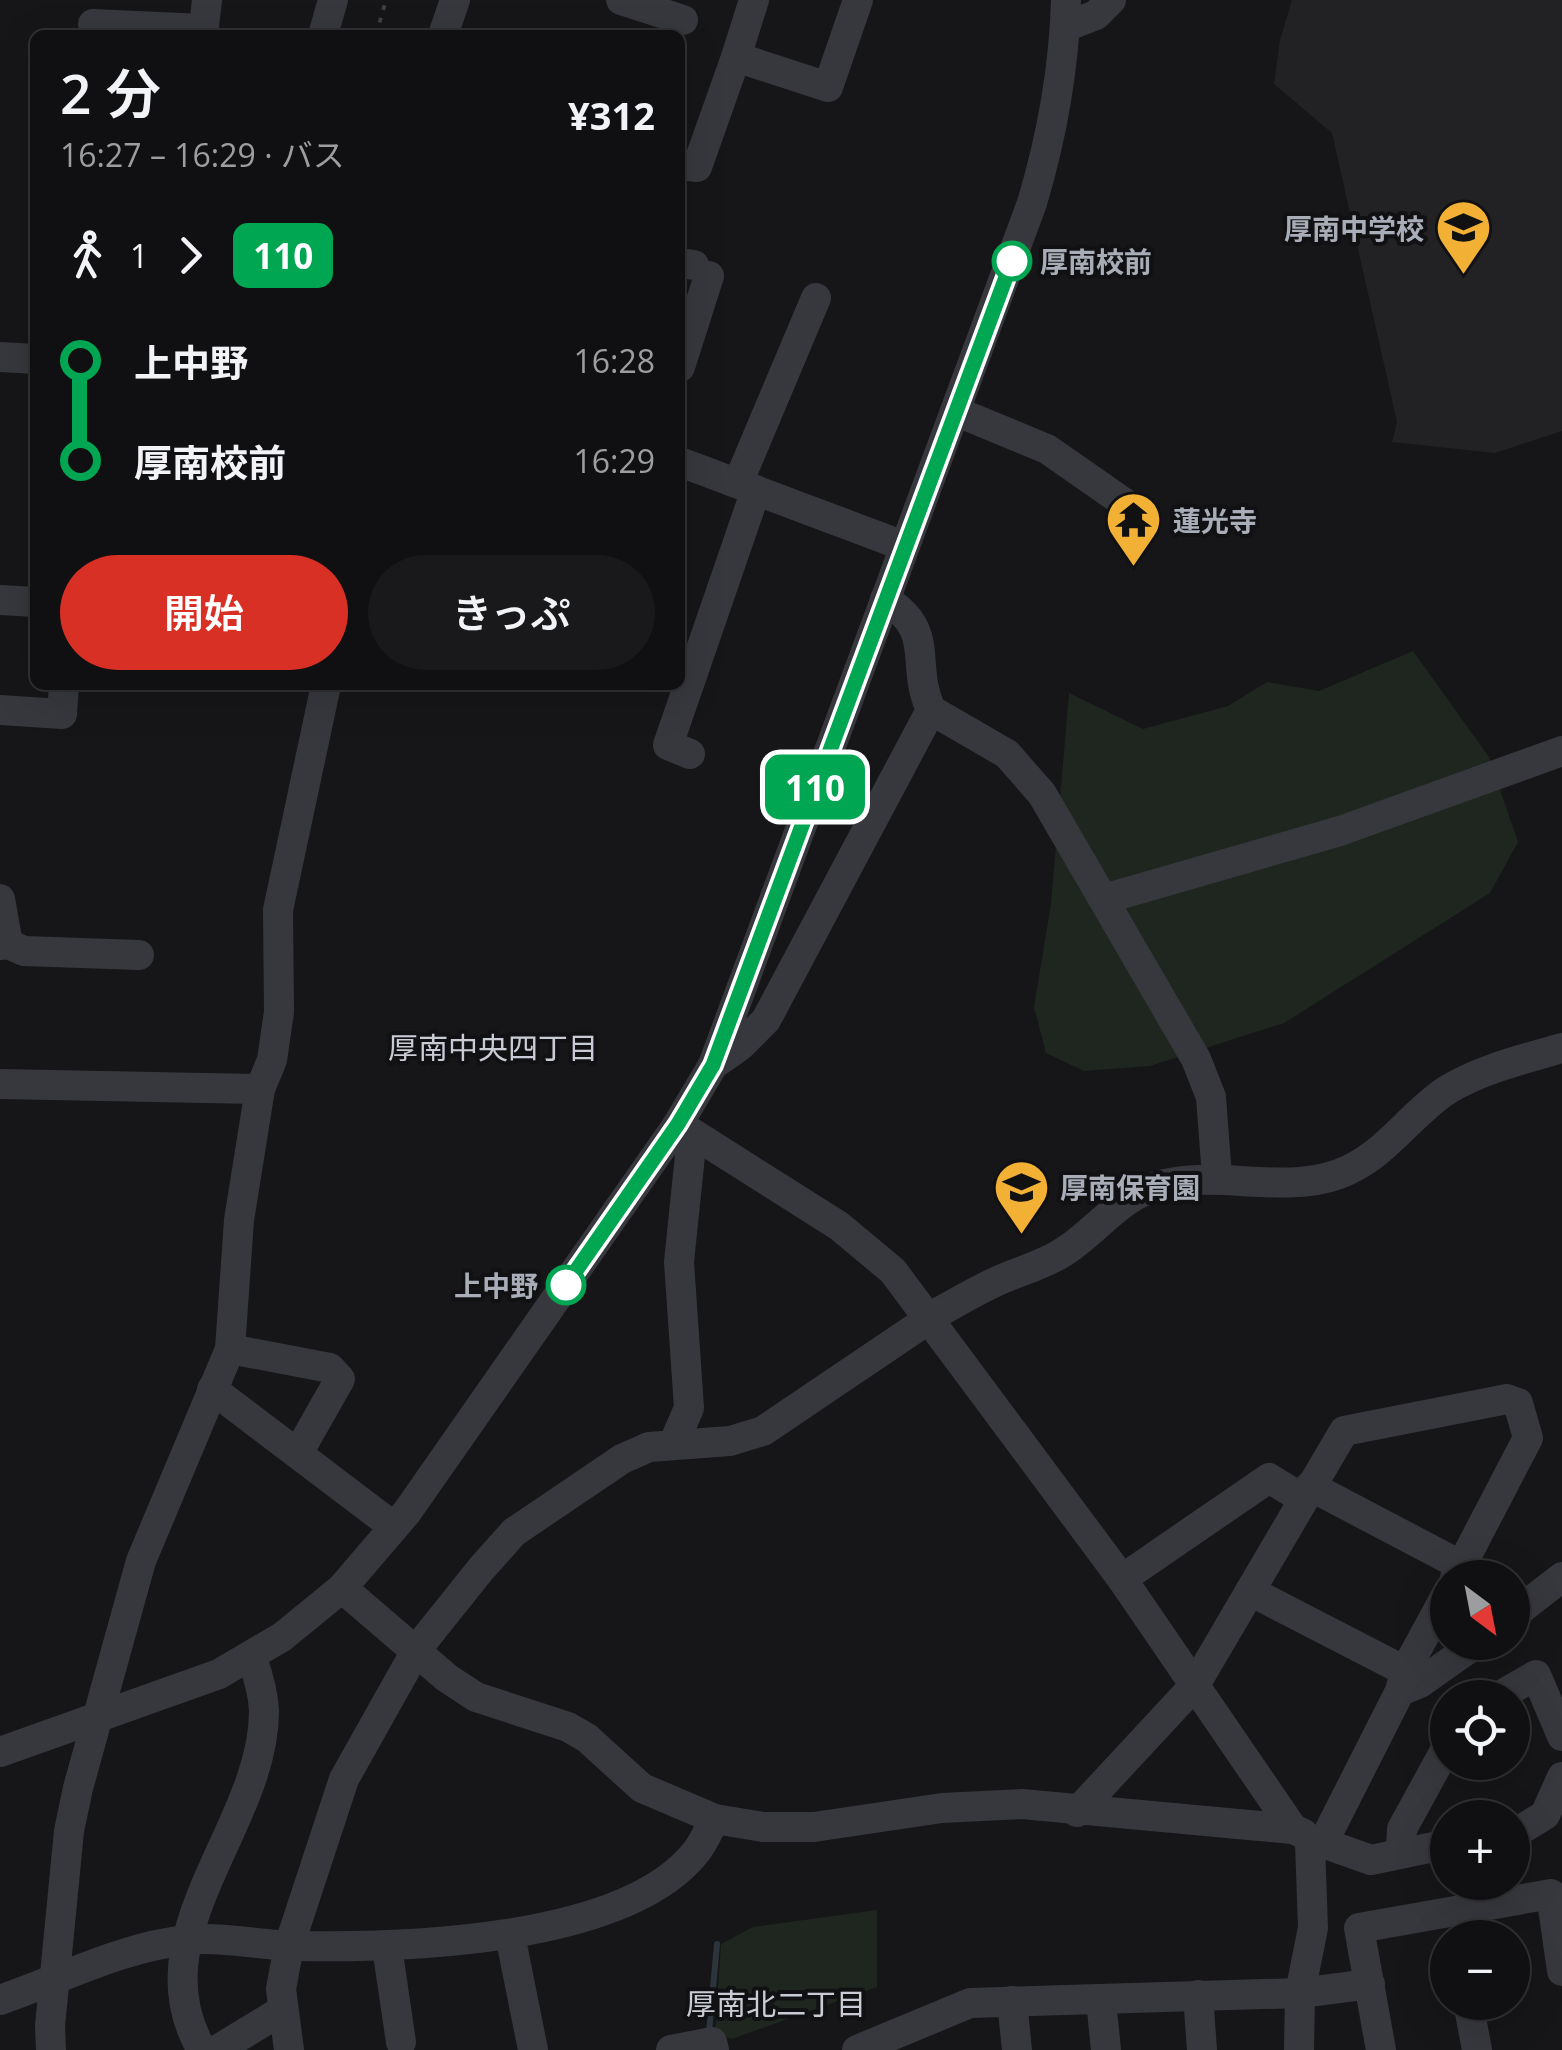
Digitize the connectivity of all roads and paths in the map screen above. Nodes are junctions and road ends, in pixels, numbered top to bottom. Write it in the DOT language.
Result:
graph roads {
  1 [pos="333,0"];
  2 [pos="386,0"];
  3 [pos="454,0"];
  4 [pos="620,0"];
  5 [pos="754,0"];
  6 [pos="858,0"];
  7 [pos="1111,0"];
  8 [pos="1065,14"];
  9 [pos="683,18"];
  10 [pos="93,20"];
  11 [pos="204,21"];
  12 [pos="324,30"];
  13 [pos="377,30"];
  14 [pos="445,30"];
  15 [pos="736,57"];
  16 [pos="685,166"];
  17 [pos="694,268"];
  18 [pos="816,298"];
  19 [pos="685,332"];
  20 [pos="0,357"];
  21 [pos="30,360"];
  22 [pos="955,411"];
  23 [pos="685,464"];
  24 [pos="747,487"];
  25 [pos="1126,504"];
  26 [pos="904,546"];
  27 [pos="885,599"];
  28 [pos="0,600"];
  29 [pos="30,602"];
  30 [pos="685,689"];
  31 [pos="64,690"];
  32 [pos="325,690"];
  33 [pos="685,690"];
  34 [pos="0,710"];
  35 [pos="931,710"];
  36 [pos="1562,751"];
  37 [pos="690,754"];
  38 [pos="0,899"];
  39 [pos="1104,899"];
  40 [pos="4,945"];
  41 [pos="139,955"];
  42 [pos="1562,1048"];
  43 [pos="713,1065"];
  44 [pos="0,1084"];
  45 [pos="260,1089"];
  46 [pos="685,1130"];
  47 [pos="1217,1177"];
  48 [pos="230,1349"];
  49 [pos="212,1389"];
  50 [pos="673,1445"];
  51 [pos="298,1453"];
  52 [pos="1307,1493"];
  53 [pos="394,1527"];
  54 [pos="1464,1560"];
  55 [pos="1430,1564"];
  56 [pos="1562,1578"];
  57 [pos="1122,1580"];
  58 [pos="342,1588"];
  59 [pos="1250,1591"];
  60 [pos="1530,1602"];
  61 [pos="1430,1627"];
  62 [pos="417,1649"];
  63 [pos="252,1658"];
  64 [pos="1453,1660"];
  65 [pos="1529,1680"];
  66 [pos="1402,1681"];
  67 [pos="1195,1685"];
  68 [pos="97,1719"];
  69 [pos="1562,1736"];
  70 [pos="0,1752"];
  71 [pos="1562,1776"];
  72 [pos="1430,1778"];
  73 [pos="1077,1812"];
  74 [pos="715,1818"];
  75 [pos="1530,1824"];
  76 [pos="1309,1838"];
  77 [pos="1430,1847"];
  78 [pos="1401,1851"];
  79 [pos="1465,1920"];
  80 [pos="1430,1924"];
  81 [pos="510,1935"];
  82 [pos="188,1940"];
  83 [pos="288,1946"];
  84 [pos="387,1947"];
  85 [pos="1561,1955"];
  86 [pos="55,1981"];
  87 [pos="1370,1984"];
  88 [pos="1300,1993"];
  89 [pos="1198,1995"];
  90 [pos="0,2000"];
  91 [pos="1102,2000"];
  92 [pos="1012,2001"];
  93 [pos="283,2010"];
  94 [pos="1471,2020"];
  95 [pos="920,2038"];
  96 [pos="402,2042"];
  97 [pos="51,2050"];
  98 [pos="202,2050"];
  99 [pos="217,2050"];
  100 [pos="289,2050"];
  101 [pos="533,2050"];
  102 [pos="671,2050"];
  103 [pos="714,2050"];
  104 [pos="857,2050"];
  105 [pos="1018,2050"];
  106 [pos="1106,2050"];
  107 [pos="1202,2050"];
  108 [pos="1298,2050"];
  109 [pos="1380,2050"];
  110 [pos="1477,2050"];
  1 -- 12 [label="street"];
  2 -- 13 [label="path"];
  3 -- 14 [label="street"];
  4 -- 9 [label="street"];
  5 -- 15 [label="street"];
  6 -- 15 [label="street"];
  7 -- 8 [label="street"];
  8 -- 22 [label="street"];
  10 -- 11 [label="street"];
  15 -- 16 [label="street"];
  17 -- 19 [label="street"];
  18 -- 24 [label="street"];
  20 -- 21 [label="street"];
  22 -- 25 [label="street"];
  22 -- 26 [label="street"];
  23 -- 24 [label="street"];
  24 -- 26 [label="street"];
  24 -- 30 [label="street"];
  26 -- 27 [label="street"];
  27 -- 35 [label="street"];
  27 -- 43 [label="street"];
  28 -- 29 [label="street"];
  31 -- 34 [label="street"];
  32 -- 45 [label="street"];
  33 -- 37 [label="street"];
  35 -- 39 [label="street"];
  35 -- 43 [label="street"];
  36 -- 39 [label="street"];
  38 -- 40 [label="street"];
  39 -- 47 [label="street"];
  40 -- 41 [label="street"];
  42 -- 47 [label="street"];
  43 -- 46 [label="street"];
  44 -- 45 [label="street"];
  45 -- 48 [label="street"];
  46 -- 50 [label="street"];
  46 -- 53 [label="street"];
  46 -- 57 [label="street"];
  47 -- 50 [label="street"];
  48 -- 49 [label="street"];
  48 -- 51 [label="street"];
  49 -- 51 [label="street"];
  49 -- 68 [label="street"];
  50 -- 62 [label="street"];
  51 -- 53 [label="street"];
  52 -- 54 [label="street"];
  52 -- 55 [label="street"];
  52 -- 57 [label="street"];
  52 -- 59 [label="street"];
  53 -- 58 [label="street"];
  56 -- 60 [label="street"];
  57 -- 67 [label="street"];
  58 -- 62 [label="street"];
  58 -- 63 [label="street"];
  59 -- 66 [label="street"];
  59 -- 67 [label="street"];
  61 -- 66 [label="street"];
  62 -- 74 [label="street"];
  62 -- 83 [label="street"];
  63 -- 68 [label="street"];
  63 -- 82 [label="street"];
  64 -- 66 [label="street"];
  65 -- 69 [label="street"];
  66 -- 76 [label="street"];
  67 -- 73 [label="street"];
  67 -- 76 [label="street"];
  68 -- 70 [label="street"];
  68 -- 86 [label="street"];
  71 -- 75 [label="street"];
  72 -- 78 [label="street"];
  73 -- 74 [label="street"];
  73 -- 76 [label="street"];
  74 -- 81 [label="street"];
  76 -- 78 [label="street"];
  76 -- 88 [label="street"];
  77 -- 78 [label="street"];
  79 -- 85 [label="street"];
  80 -- 87 [label="street"];
  81 -- 84 [label="street"];
  81 -- 101 [label="street"];
  82 -- 83 [label="street"];
  82 -- 86 [label="street"];
  82 -- 98 [label="street"];
  83 -- 84 [label="street"];
  83 -- 93 [label="street"];
  84 -- 96 [label="street"];
  86 -- 90 [label="street"];
  86 -- 97 [label="street"];
  87 -- 88 [label="street"];
  87 -- 109 [label="street"];
  88 -- 89 [label="street"];
  88 -- 108 [label="street"];
  89 -- 91 [label="street"];
  89 -- 107 [label="street"];
  91 -- 92 [label="street"];
  91 -- 106 [label="street"];
  92 -- 95 [label="street"];
  92 -- 105 [label="street"];
  93 -- 99 [label="street"];
  93 -- 100 [label="street"];
  94 -- 110 [label="street"];
  95 -- 104 [label="street"];
  102 -- 103 [label="street"];
}
